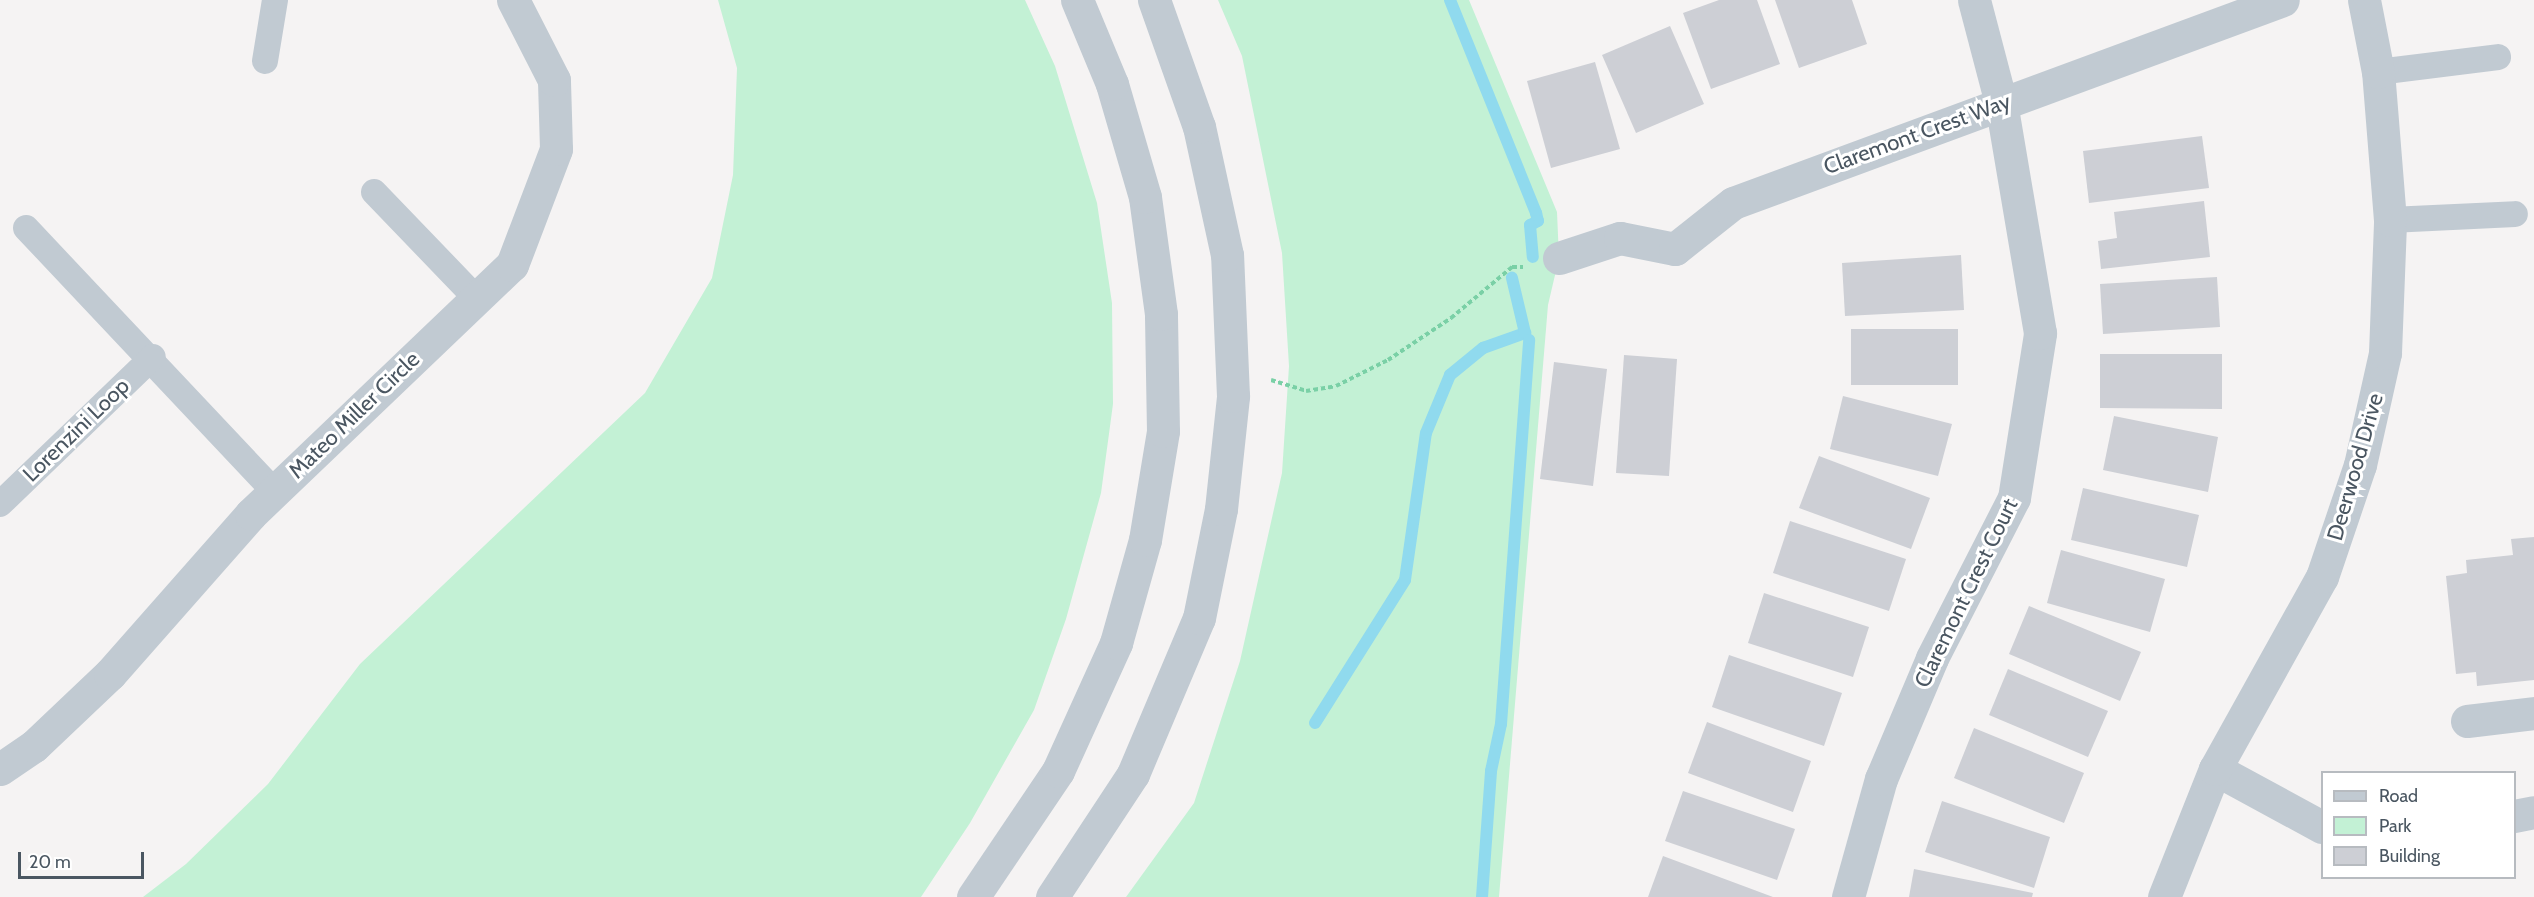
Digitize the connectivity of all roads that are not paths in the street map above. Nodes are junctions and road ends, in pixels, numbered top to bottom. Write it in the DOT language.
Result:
graph roads {
  1 [pos="275,0"];
  2 [pos="513,0"];
  3 [pos="1077,0"];
  4 [pos="1154,0"];
  5 [pos="1974,0"];
  6 [pos="2283,0"];
  7 [pos="2364,0"];
  8 [pos="2498,57"];
  9 [pos="265,61"];
  10 [pos="2378,72"];
  11 [pos="2001,103"];
  12 [pos="374,192"];
  13 [pos="2515,214"];
  14 [pos="2390,220"];
  15 [pos="26,228"];
  16 [pos="1559,258"];
  17 [pos="476,298"];
  18 [pos="153,357"];
  19 [pos="274,491"];
  20 [pos="0,504"];
  21 [pos="2534,713"];
  22 [pos="2467,721"];
  23 [pos="0,769"];
  24 [pos="2215,769"];
  25 [pos="2534,812"];
  26 [pos="2516,816"];
  27 [pos="2321,826"];
  28 [pos="973,897"];
  29 [pos="1052,897"];
  30 [pos="1848,897"];
  31 [pos="2164,897"];
  1 -- 9 [label="lane"];
  2 -- 17 [label="street, Mateo Miller Circle"];
  3 -- 28 [label="street"];
  4 -- 29 [label="street"];
  5 -- 11 [label="street, Claremont Crest Court"];
  6 -- 11 [label="street, Claremont Crest Way"];
  7 -- 10 [label="street, Deerwood Drive"];
  8 -- 10 [label="lane"];
  10 -- 14 [label="street, Deerwood Drive"];
  11 -- 16 [label="street, Claremont Crest Way"];
  11 -- 30 [label="street, Claremont Crest Court"];
  12 -- 17 [label="lane"];
  13 -- 14 [label="lane"];
  14 -- 24 [label="street, Deerwood Drive"];
  15 -- 18 [label="lane"];
  17 -- 19 [label="street, Mateo Miller Circle"];
  18 -- 19 [label="lane"];
  18 -- 20 [label="lane, Lorenzini Loop"];
  19 -- 23 [label="street, Mateo Miller Circle"];
  21 -- 22 [label="street"];
  24 -- 27 [label="street"];
  24 -- 31 [label="street, Deerwood Drive"];
  25 -- 26 [label="street"];
}
